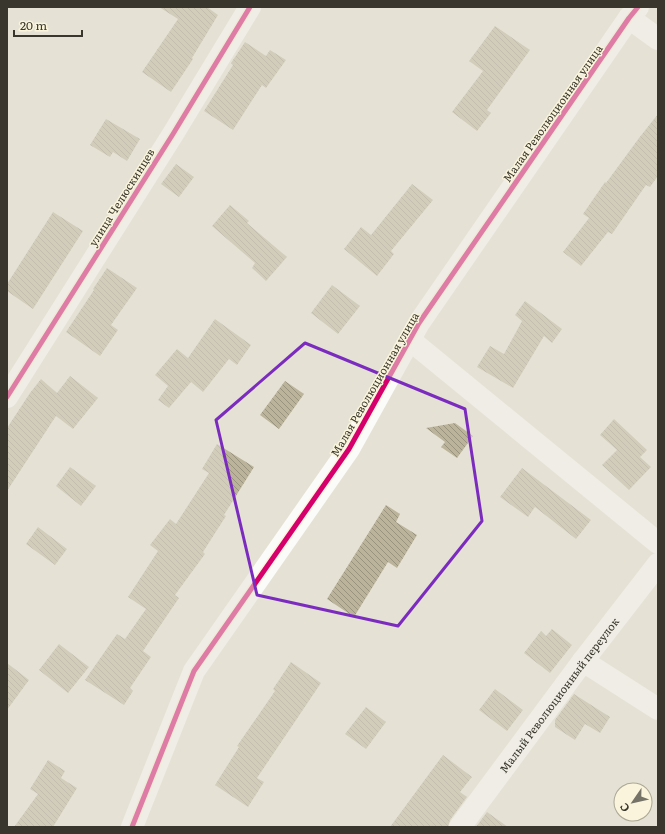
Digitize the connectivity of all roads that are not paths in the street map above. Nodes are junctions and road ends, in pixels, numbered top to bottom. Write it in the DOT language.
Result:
graph roads {
  1 [pos="250,7"];
  2 [pos="634,12"];
  3 [pos="658,39"];
  4 [pos="410,340"];
  5 [pos="7,397"];
  6 [pos="658,543"];
  7 [pos="658,564"];
  8 [pos="583,661"];
  9 [pos="658,709"];
  10 [pos="132,827"];
  11 [pos="460,827"];
  1 -- 5 [label="street, улица Челюскинцев"];
  2 -- 3 [label="street"];
  2 -- 4 [label="street, Малая Революционная улица"];
  4 -- 6 [label="street"];
  4 -- 10 [label="street, Малая Революционная улица"];
  7 -- 8 [label="street, Малый Революционный переулок"];
  8 -- 9 [label="street"];
  8 -- 11 [label="street, Малый Революционный переулок"];
}
